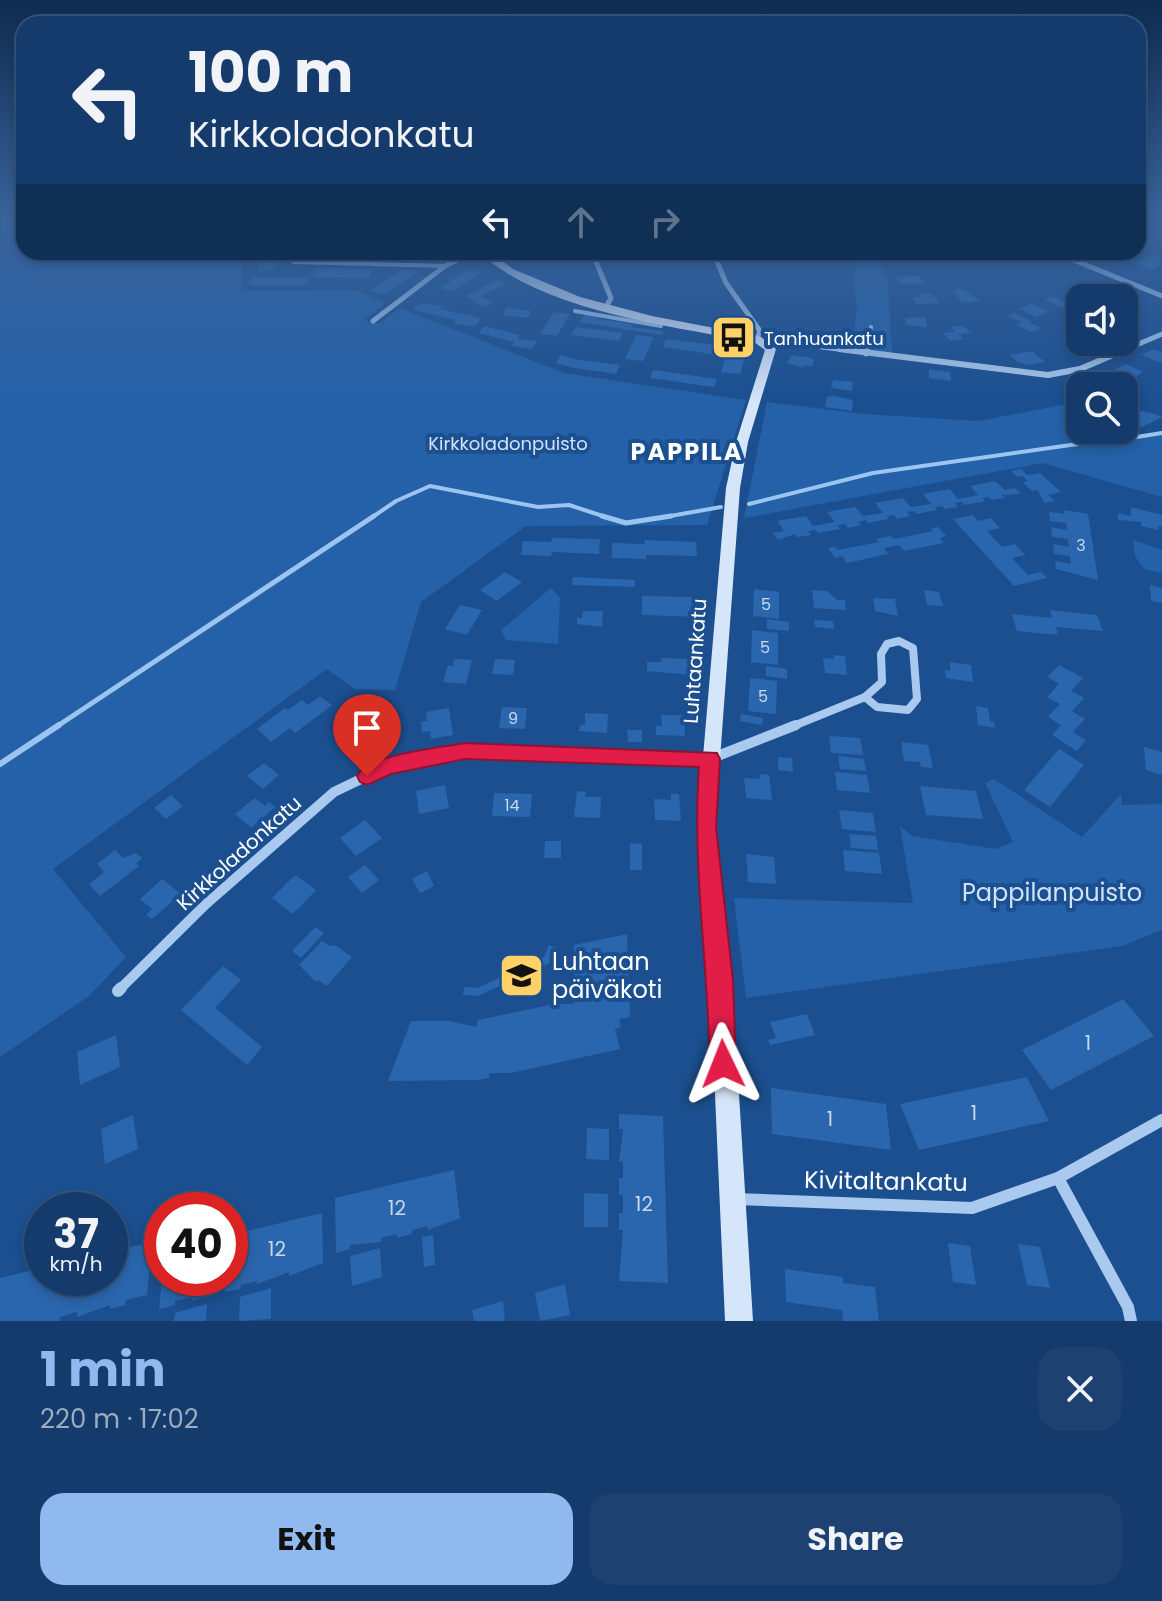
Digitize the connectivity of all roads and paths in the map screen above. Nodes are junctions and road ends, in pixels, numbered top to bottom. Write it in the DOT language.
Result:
graph roads {
  1 [pos="428,280"];
  2 [pos="528,280"];
  3 [pos="603,280"];
  4 [pos="724,280"];
  5 [pos="1122,280"];
  6 [pos="1162,296"];
  7 [pos="606,307"];
  8 [pos="575,311"];
  9 [pos="373,321"];
  10 [pos="661,326"];
  11 [pos="871,327"];
  12 [pos="1162,334"];
  13 [pos="763,342"];
  14 [pos="866,354"];
  15 [pos="865,697"];
  16 [pos="710,759"];
  17 [pos="118,991"];
  18 [pos="1162,1120"];
  19 [pos="1058,1178"];
  20 [pos="733,1199"];
  21 [pos="739,1321"];
  22 [pos="1131,1321"];
  1 -- 9 [label="street"];
  2 -- 7 [label="street"];
  3 -- 7 [label="street"];
  4 -- 13 [label="street"];
  5 -- 6 [label="street"];
  7 -- 13 [label="street"];
  8 -- 10 [label="lane"];
  11 -- 14 [label="lane"];
  12 -- 14 [label="street"];
  13 -- 14 [label="street"];
  13 -- 16 [label="street, Luhtaankatu"];
  15 -- 15 [label="street"];
  15 -- 16 [label="street, Kirkkoladonkatu"];
  16 -- 17 [label="street, Kirkkoladonkatu"];
  16 -- 20 [label="street, Luhtaankatu"];
  18 -- 19 [label="street, Kivitaltankatu"];
  19 -- 20 [label="street, Kivitaltankatu"];
  19 -- 22 [label="street"];
  20 -- 21 [label="street, Luhtaankatu"];
}
